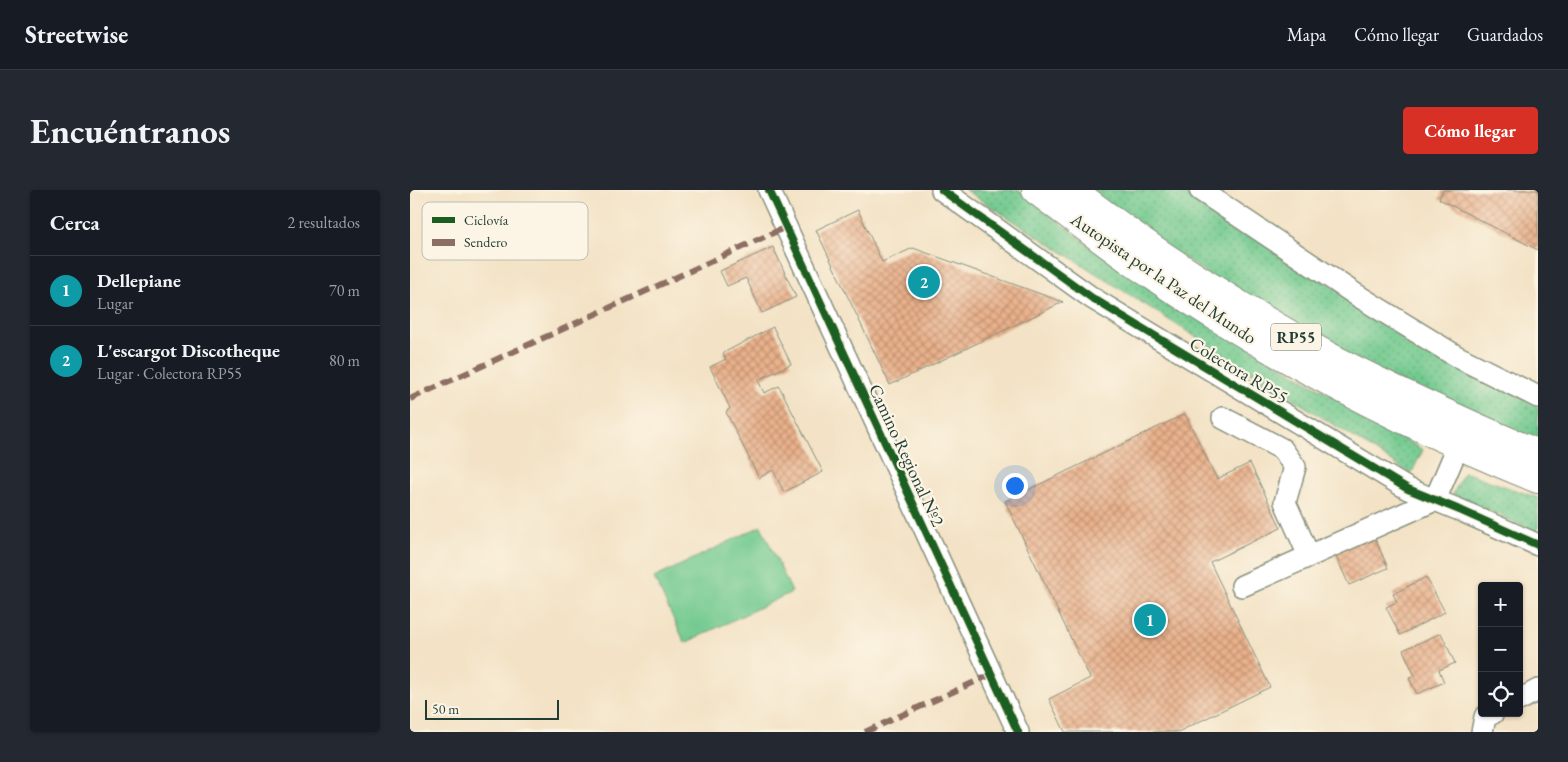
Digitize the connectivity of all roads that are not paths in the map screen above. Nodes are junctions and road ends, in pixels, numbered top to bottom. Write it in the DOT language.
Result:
graph roads {
  1 [pos="769,190"];
  2 [pos="942,190"];
  3 [pos="1036,190"];
  4 [pos="1072,190"];
  5 [pos="1200,190"];
  6 [pos="1538,397"];
  7 [pos="1222,418"];
  8 [pos="1458,446"];
  9 [pos="1538,454"];
  10 [pos="1538,479"];
  11 [pos="1435,500"];
  12 [pos="1538,545"];
  13 [pos="1309,556"];
  14 [pos="1242,586"];
  15 [pos="1538,690"];
  16 [pos="1523,698"];
  17 [pos="1485,717"];
  18 [pos="1018,732"];
  19 [pos="1482,732"];
  1 -- 18 [label="street, Camino Regional Nº2"];
  2 -- 11 [label="street, Colectora RP55"];
  3 -- 8 [label="highway, Autopista por la Paz del Mundo / RP55"];
  4 -- 9 [label="highway, Autopista por la Paz del Mundo / RP55"];
  5 -- 6 [label="street"];
  7 -- 13 [label="street"];
  8 -- 10 [label="highway, Autopista por la Paz del Mundo / RP55"];
  8 -- 11 [label="street"];
  11 -- 12 [label="street, Colectora RP55"];
  11 -- 13 [label="street"];
  13 -- 14 [label="street"];
  15 -- 16 [label="street"];
  17 -- 19 [label="street"];
}
